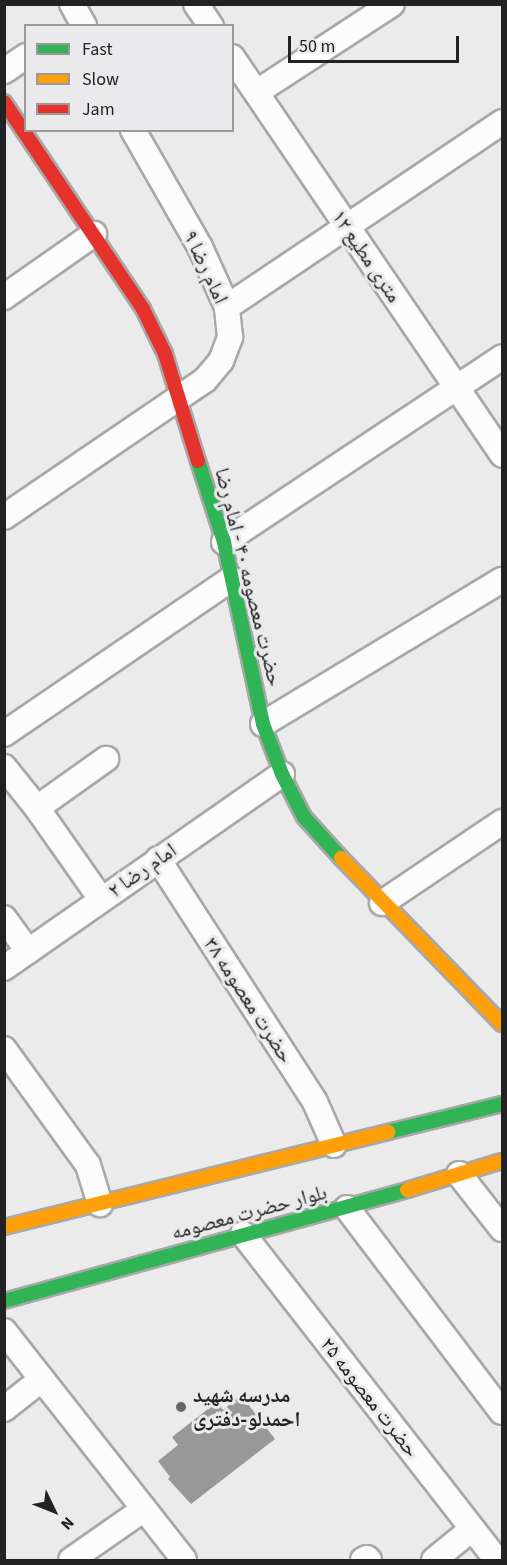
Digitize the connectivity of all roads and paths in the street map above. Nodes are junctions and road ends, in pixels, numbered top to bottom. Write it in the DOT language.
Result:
graph roads {
  1 [pos="196,4"];
  2 [pos="392,4"];
  3 [pos="210,24"];
  4 [pos="24,58"];
  5 [pos="234,60"];
  6 [pos="4,71"];
  7 [pos="257,92"];
  8 [pos="4,102"];
  9 [pos="502,122"];
  10 [pos="24,131"];
  11 [pos="24,132"];
  12 [pos="134,132"];
  13 [pos="347,226"];
  14 [pos="94,234"];
  15 [pos="4,297"];
  16 [pos="227,307"];
  17 [pos="502,357"];
  18 [pos="455,388"];
  19 [pos="179,396"];
  20 [pos="502,455"];
  21 [pos="4,517"];
  22 [pos="224,542"];
  23 [pos="231,579"];
  24 [pos="502,580"];
  25 [pos="263,724"];
  26 [pos="4,734"];
  27 [pos="106,759"];
  28 [pos="4,767"];
  29 [pos="282,774"];
  30 [pos="37,808"];
  31 [pos="502,822"];
  32 [pos="158,859"];
  33 [pos="101,898"];
  34 [pos="382,903"];
  35 [pos="4,918"];
  36 [pos="28,951"];
  37 [pos="4,968"];
  38 [pos="502,1024"];
  39 [pos="4,1048"];
  40 [pos="502,1104"];
  41 [pos="334,1145"];
  42 [pos="502,1161"];
  43 [pos="459,1174"];
  44 [pos="100,1204"];
  45 [pos="347,1208"];
  46 [pos="4,1227"];
  47 [pos="502,1230"];
  48 [pos="243,1234"];
  49 [pos="4,1301"];
  50 [pos="4,1332"];
  51 [pos="42,1379"];
  52 [pos="4,1410"];
  53 [pos="502,1412"];
  54 [pos="144,1509"];
  55 [pos="472,1529"];
  56 [pos="71,1560"];
  57 [pos="184,1560"];
  58 [pos="363,1560"];
  59 [pos="369,1560"];
  60 [pos="434,1560"];
  61 [pos="497,1560"];
  1 -- 3 [label="street"];
  2 -- 7 [label="street"];
  4 -- 6 [label="street"];
  5 -- 7 [label="street, ۱۲ متری مطیع"];
  7 -- 13 [label="street, ۱۲ متری مطیع"];
  8 -- 10 [label="street, حضرت معصومه ۴۰ - امام رضا"];
  9 -- 13 [label="street"];
  11 -- 14 [label="street, حضرت معصومه ۴۰ - امام رضا"];
  12 -- 16 [label="street, امام رضا ۹"];
  13 -- 16 [label="street"];
  13 -- 18 [label="street, ۱۲ متری مطیع"];
  14 -- 15 [label="street"];
  14 -- 19 [label="street, حضرت معصومه ۴۰ - امام رضا"];
  16 -- 19 [label="street, امام رضا ۹"];
  17 -- 18 [label="street"];
  18 -- 20 [label="street, ۱۲ متری مطیع"];
  18 -- 22 [label="street"];
  19 -- 21 [label="street, امام رضا ۹"];
  19 -- 22 [label="street, حضرت معصومه ۴۰ - امام رضا"];
  22 -- 23 [label="street, حضرت معصومه ۴۰ - امام رضا"];
  23 -- 25 [label="street, حضرت معصومه ۴۰ - امام رضا"];
  23 -- 26 [label="street"];
  24 -- 25 [label="street"];
  25 -- 29 [label="street, حضرت معصومه ۴۰ - امام رضا"];
  27 -- 30 [label="street"];
  28 -- 30 [label="street"];
  29 -- 32 [label="street, امام رضا ۲"];
  29 -- 34 [label="street, حضرت معصومه ۴۰ - امام رضا"];
  30 -- 33 [label="street"];
  31 -- 34 [label="street"];
  32 -- 33 [label="street, امام رضا ۲"];
  32 -- 41 [label="street, حضرت معصومه ۳۸"];
  33 -- 36 [label="street, امام رضا ۲"];
  34 -- 38 [label="street, حضرت معصومه ۴۰ - امام رضا"];
  35 -- 36 [label="street"];
  36 -- 37 [label="street, امام رضا ۲"];
  39 -- 44 [label="street"];
  40 -- 41 [label="street, بلوار حضرت معصومه"];
  41 -- 44 [label="street, بلوار حضرت معصومه"];
  42 -- 43 [label="street, بلوار حضرت معصومه"];
  43 -- 45 [label="street, بلوار حضرت معصومه"];
  43 -- 47 [label="street"];
  44 -- 46 [label="street, بلوار حضرت معصومه"];
  45 -- 48 [label="street, بلوار حضرت معصومه"];
  45 -- 53 [label="street"];
  48 -- 49 [label="street, بلوار حضرت معصومه"];
  48 -- 55 [label="street, حضرت معصومه ۲۵"];
  50 -- 51 [label="street"];
  51 -- 52 [label="street"];
  51 -- 54 [label="street"];
  54 -- 56 [label="street"];
  54 -- 57 [label="street"];
  55 -- 60 [label="street"];
  55 -- 61 [label="street, حضرت معصومه ۲۵"];
  58 -- 59 [label="street"];
}
